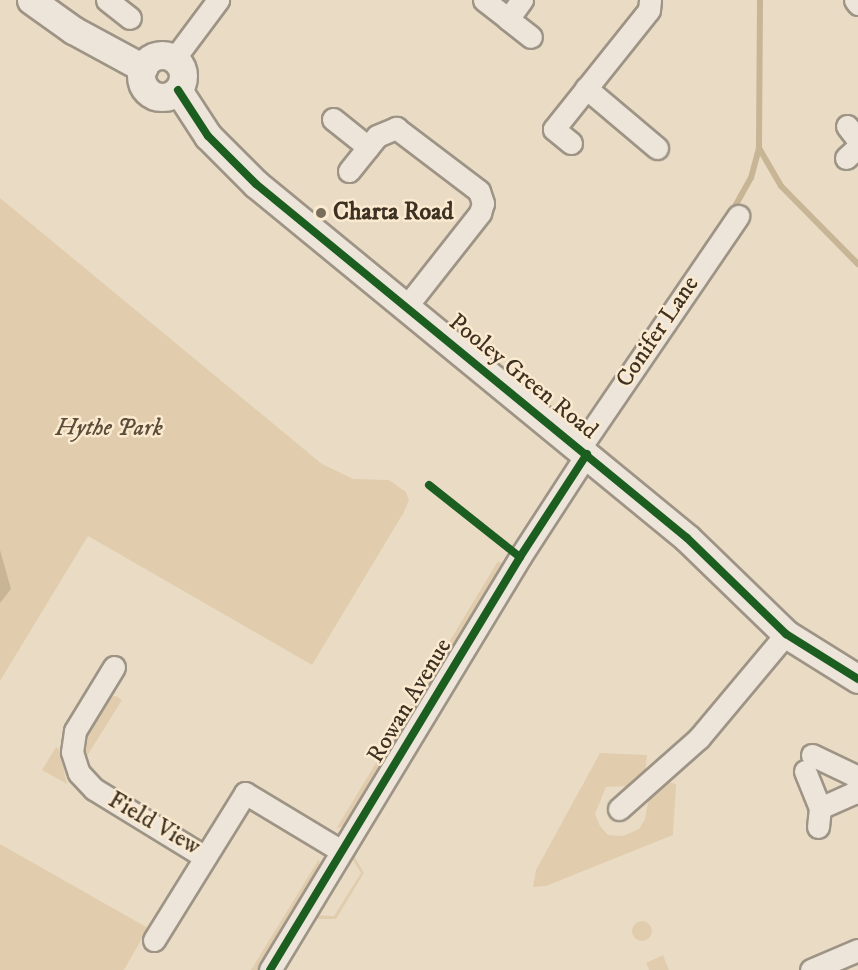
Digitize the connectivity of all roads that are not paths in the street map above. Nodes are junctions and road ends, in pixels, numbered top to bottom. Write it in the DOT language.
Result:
graph roads {
  1 [pos="31,0"];
  2 [pos="106,0"];
  3 [pos="218,0"];
  4 [pos="484,0"];
  5 [pos="522,0"];
  6 [pos="650,0"];
  7 [pos="855,0"];
  8 [pos="858,4"];
  9 [pos="130,18"];
  10 [pos="508,19"];
  11 [pos="531,37"];
  12 [pos="174,59"];
  13 [pos="142,68"];
  14 [pos="586,88"];
  15 [pos="178,90"];
  16 [pos="333,119"];
  17 [pos="572,143"];
  18 [pos="368,147"];
  19 [pos="657,148"];
  20 [pos="349,171"];
  21 [pos="738,216"];
  22 [pos="406,307"];
  23 [pos="584,451"];
  24 [pos="786,634"];
  25 [pos="114,667"];
  26 [pos="858,679"];
  27 [pos="858,777"];
  28 [pos="858,786"];
  29 [pos="619,809"];
  30 [pos="341,851"];
  31 [pos="205,857"];
  32 [pos="154,940"];
  33 [pos="858,950"];
  34 [pos="270,970"];
  35 [pos="812,970"];
  1 -- 13 [label="street"];
  2 -- 9 [label="street"];
  3 -- 12 [label="street"];
  4 -- 10 [label="street"];
  5 -- 10 [label="street"];
  6 -- 14 [label="street"];
  7 -- 8 [label="street"];
  10 -- 11 [label="street"];
  12 -- 13 [label="street"];
  12 -- 15 [label="street, Pooley Green Road"];
  13 -- 15 [label="street"];
  14 -- 17 [label="street"];
  14 -- 19 [label="street"];
  15 -- 22 [label="street, Pooley Green Road"];
  16 -- 18 [label="street"];
  18 -- 20 [label="street"];
  18 -- 22 [label="street"];
  21 -- 23 [label="street, Conifer Lane"];
  22 -- 23 [label="street, Pooley Green Road"];
  23 -- 24 [label="street, Pooley Green Road"];
  23 -- 30 [label="street, Rowan Avenue"];
  24 -- 26 [label="street, Pooley Green Road"];
  24 -- 29 [label="street"];
  25 -- 31 [label="street, Field View"];
  27 -- 28 [label="street"];
  30 -- 31 [label="street, Field View"];
  30 -- 34 [label="street, Rowan Avenue"];
  31 -- 32 [label="street"];
  33 -- 35 [label="street"];
}
